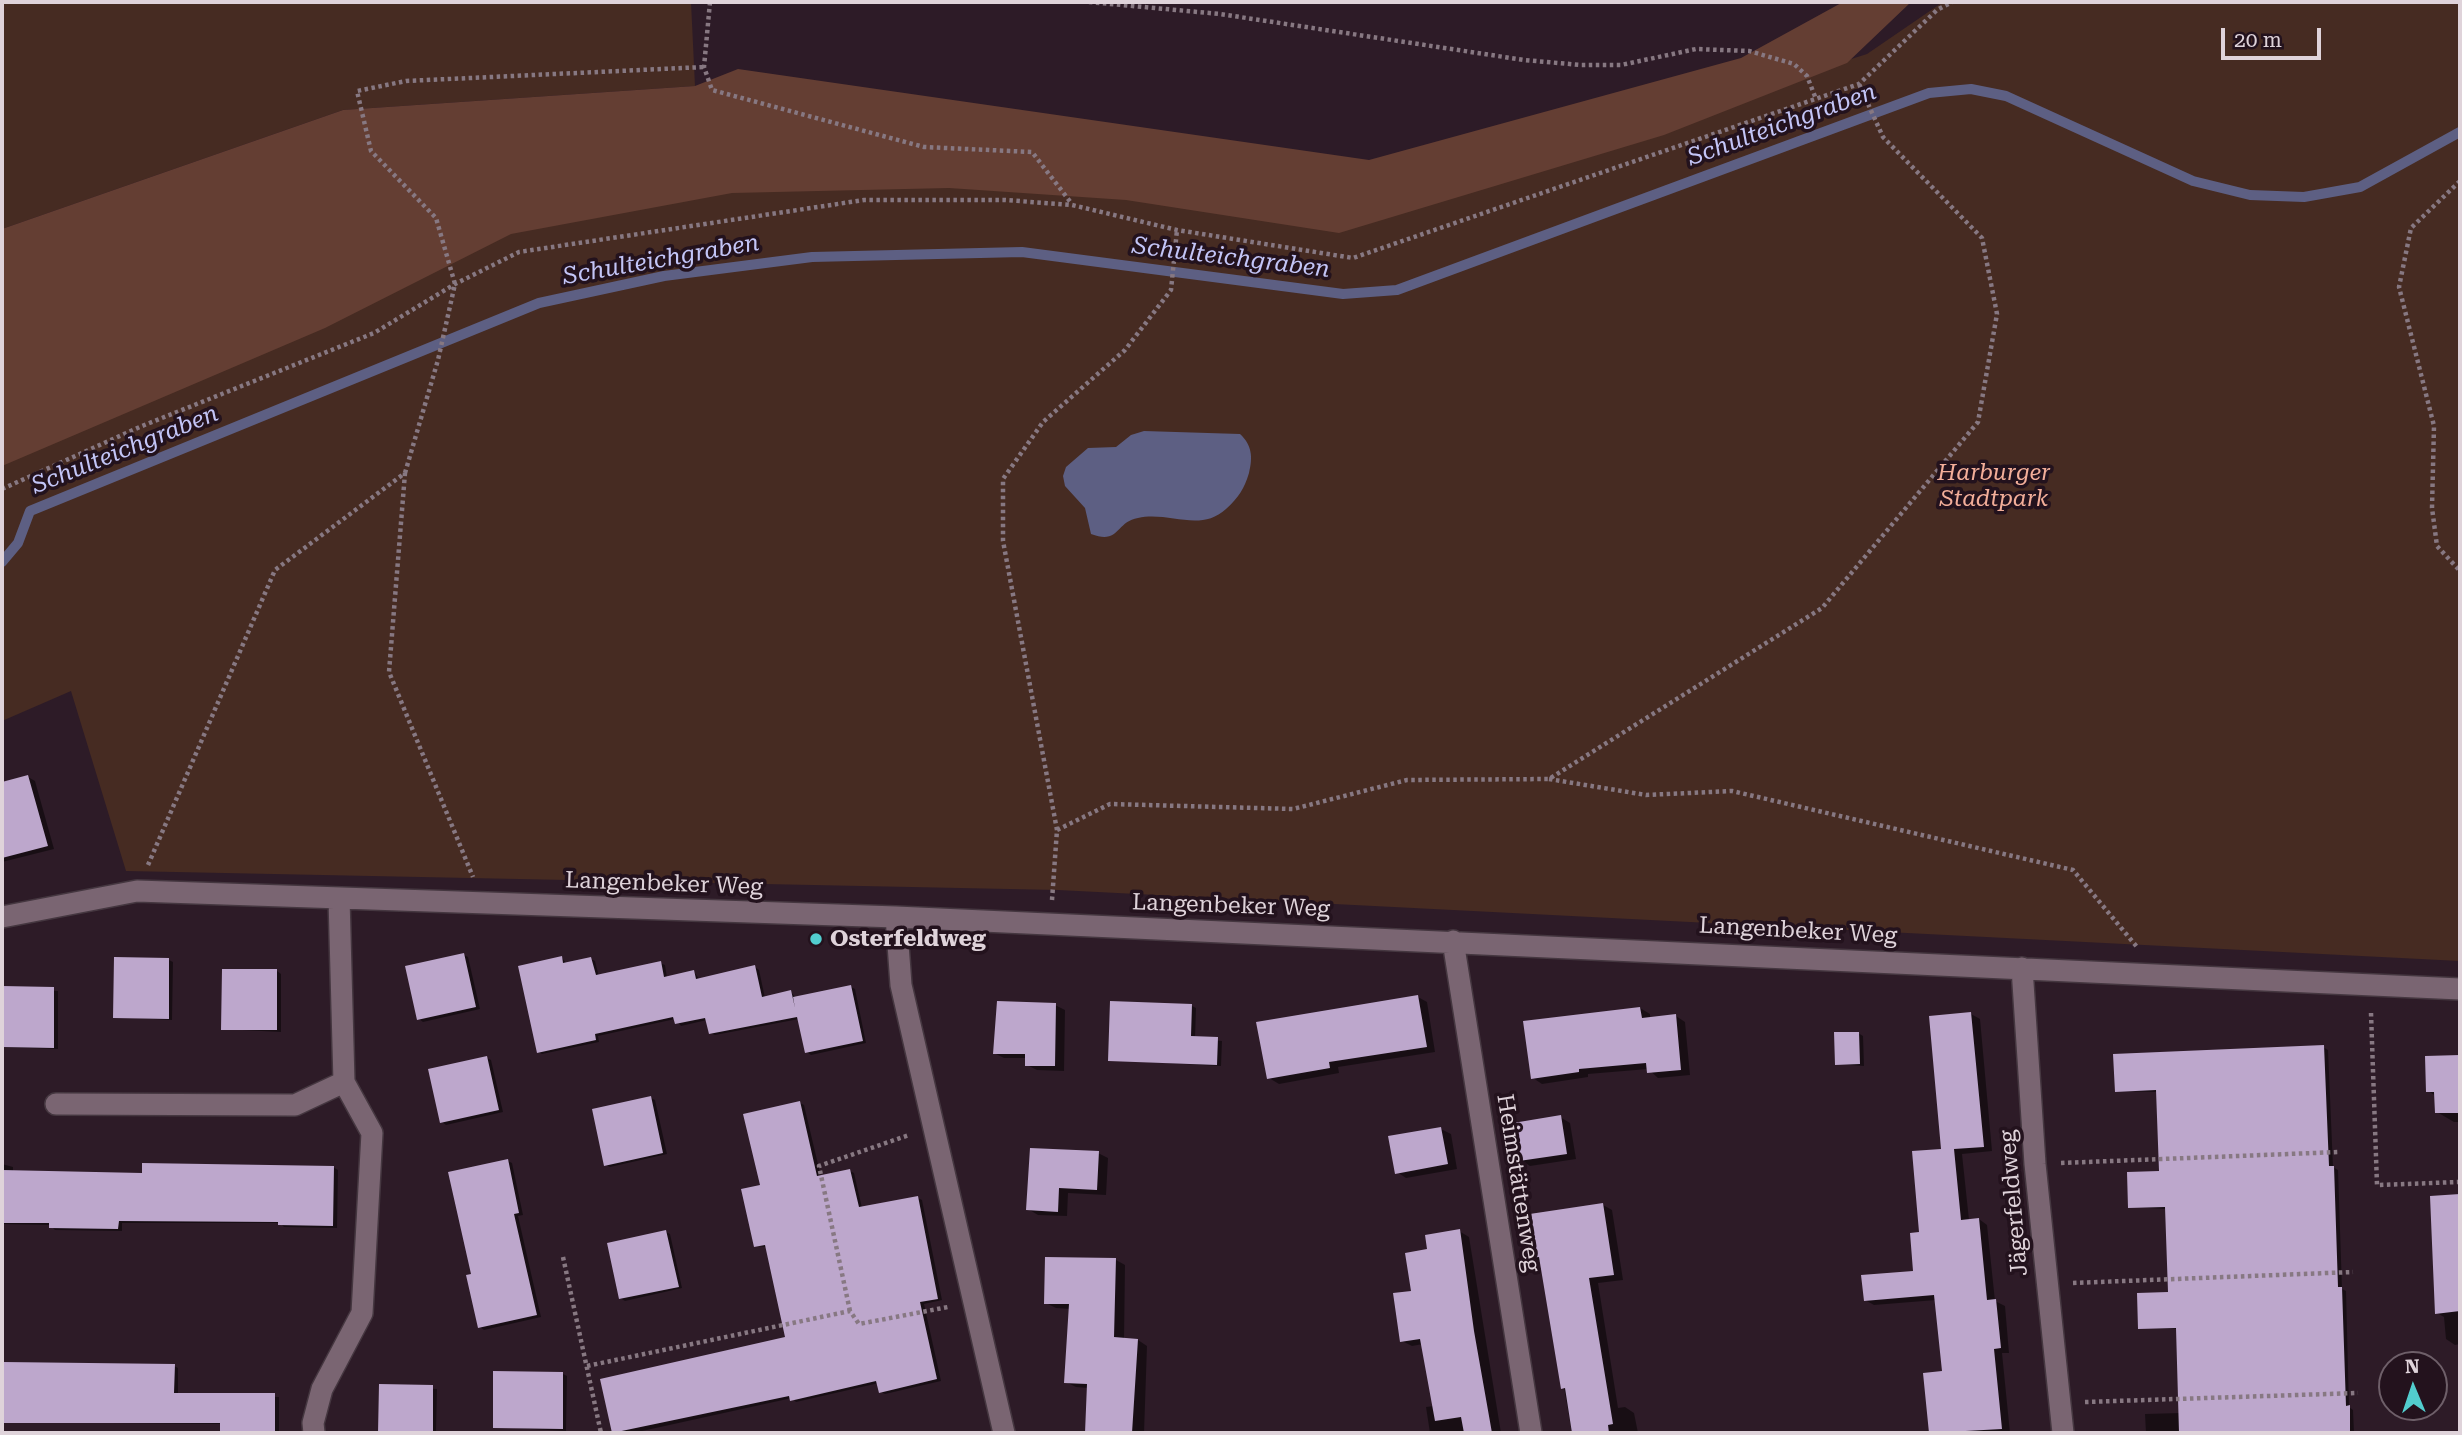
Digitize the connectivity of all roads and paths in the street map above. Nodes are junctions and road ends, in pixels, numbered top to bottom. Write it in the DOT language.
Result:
graph roads {
  1 [pos="710,2"];
  2 [pos="1089,2"];
  3 [pos="1952,2"];
  4 [pos="704,67"];
  5 [pos="1859,84"];
  6 [pos="1816,99"];
  7 [pos="2460,181"];
  8 [pos="1072,205"];
  9 [pos="1177,230"];
  10 [pos="455,284"];
  11 [pos="405,473"];
  12 [pos="2,489"];
  13 [pos="2460,571"];
  14 [pos="1549,779"];
  15 [pos="1057,830"];
  16 [pos="137,891"];
  17 [pos="339,898"];
  18 [pos="483,904"];
  19 [pos="2,916"];
  20 [pos="896,917"];
  21 [pos="1050,924"];
  22 [pos="1453,941"];
  23 [pos="2022,968"];
  24 [pos="2160,974"];
  25 [pos="2370,984"];
  26 [pos="2460,989"];
  27 [pos="344,1082"];
  28 [pos="57,1104"];
  29 [pos="932,1127"];
  30 [pos="2339,1152"];
  31 [pos="2035,1164"];
  32 [pos="2460,1182"];
  33 [pos="564,1257"];
  34 [pos="2353,1272"];
  35 [pos="2048,1284"];
  36 [pos="976,1302"];
  37 [pos="850,1311"];
  38 [pos="587,1366"];
  39 [pos="2358,1393"];
  40 [pos="2060,1403"];
  41 [pos="314,1433"];
  42 [pos="601,1433"];
  43 [pos="1004,1433"];
  44 [pos="1531,1433"];
  45 [pos="2063,1433"];
  1 -- 4 [label="path"];
  2 -- 6 [label="path"];
  3 -- 5 [label="path"];
  4 -- 8 [label="path"];
  4 -- 10 [label="path"];
  5 -- 6 [label="path"];
  5 -- 14 [label="path"];
  6 -- 9 [label="path"];
  7 -- 13 [label="path"];
  8 -- 9 [label="path"];
  8 -- 10 [label="path"];
  9 -- 15 [label="path"];
  10 -- 11 [label="path"];
  10 -- 12 [label="path"];
  11 -- 16 [label="path"];
  11 -- 18 [label="path"];
  14 -- 15 [label="path"];
  14 -- 24 [label="path"];
  15 -- 21 [label="path"];
  16 -- 17 [label="street, Langenbeker Weg"];
  16 -- 19 [label="street, Langenbeker Weg"];
  17 -- 18 [label="street, Langenbeker Weg"];
  17 -- 27 [label="street"];
  18 -- 20 [label="street, Langenbeker Weg"];
  20 -- 21 [label="street, Langenbeker Weg"];
  20 -- 29 [label="street"];
  21 -- 22 [label="street, Langenbeker Weg"];
  22 -- 23 [label="street, Langenbeker Weg"];
  22 -- 44 [label="street, Heimstättenweg"];
  23 -- 24 [label="street, Langenbeker Weg"];
  23 -- 31 [label="street, Jägerfeldweg"];
  24 -- 25 [label="street, Langenbeker Weg"];
  25 -- 26 [label="street, Langenbeker Weg"];
  25 -- 32 [label="path"];
  27 -- 28 [label="street"];
  27 -- 41 [label="street"];
  29 -- 36 [label="street"];
  29 -- 37 [label="path"];
  30 -- 31 [label="path"];
  31 -- 35 [label="street, Jägerfeldweg"];
  33 -- 38 [label="path"];
  34 -- 35 [label="path"];
  35 -- 40 [label="street, Jägerfeldweg"];
  36 -- 37 [label="path"];
  36 -- 43 [label="street"];
  37 -- 38 [label="path"];
  38 -- 42 [label="path"];
  39 -- 40 [label="path"];
  40 -- 45 [label="street, Jägerfeldweg"];
}
